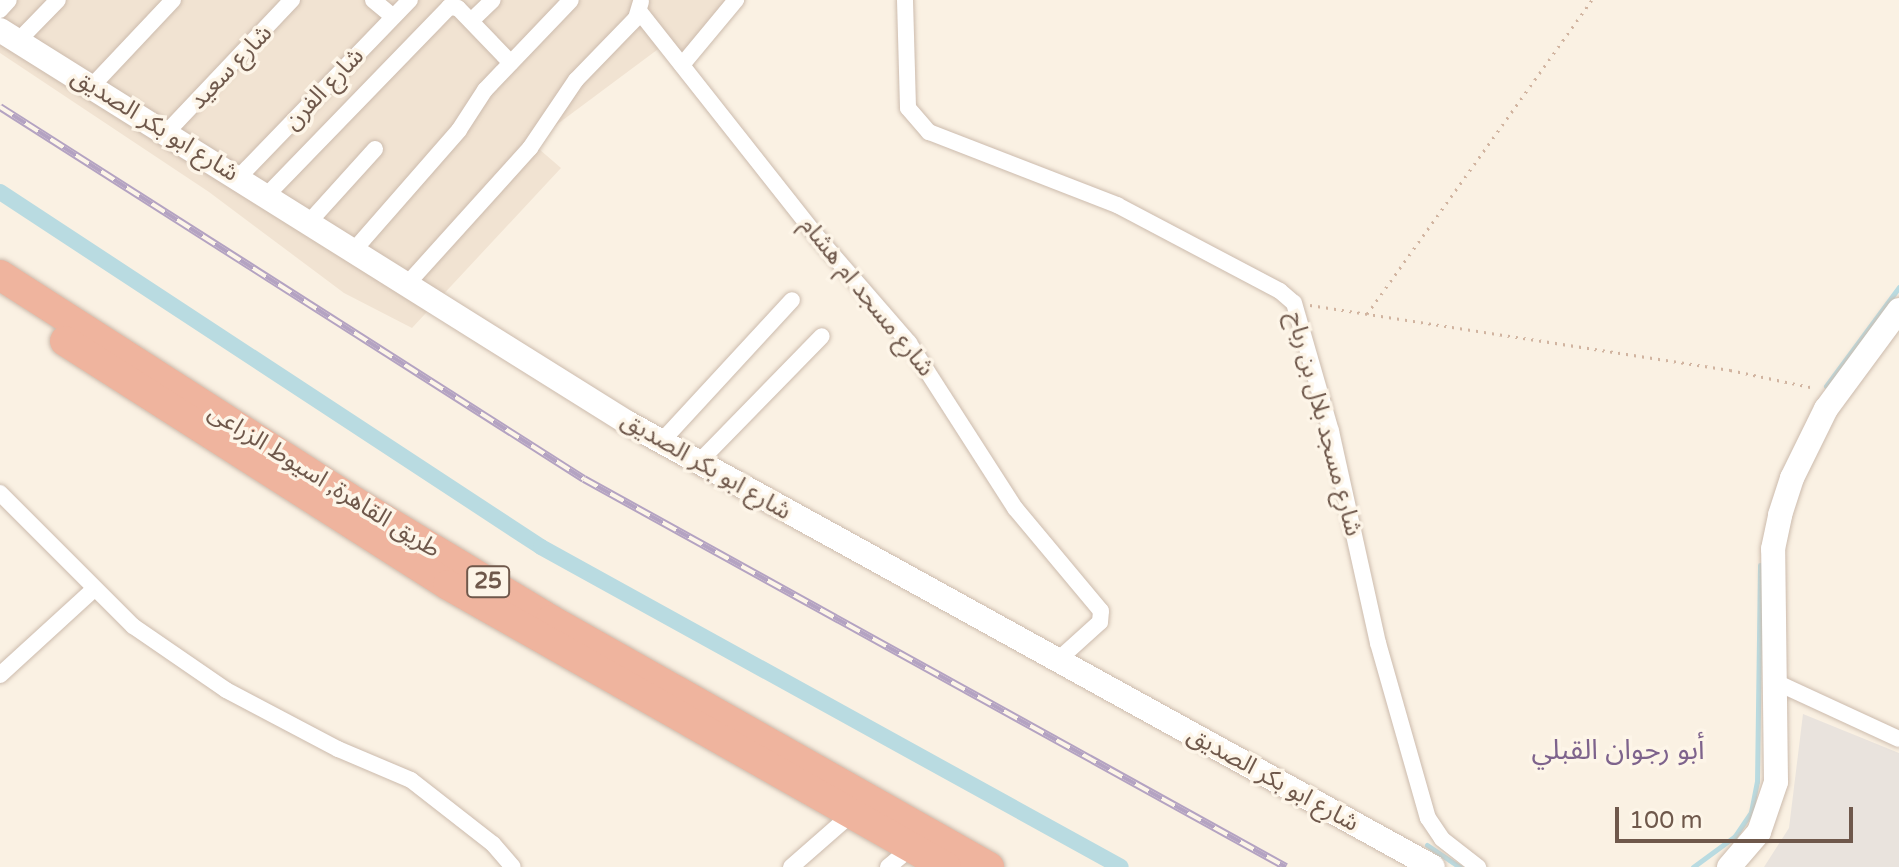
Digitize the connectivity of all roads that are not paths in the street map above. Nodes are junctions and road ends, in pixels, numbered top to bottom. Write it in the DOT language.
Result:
graph roads {
  1 [pos="9,0"];
  2 [pos="58,0"];
  3 [pos="173,0"];
  4 [pos="292,0"];
  5 [pos="373,0"];
  6 [pos="410,0"];
  7 [pos="493,0"];
  8 [pos="571,0"];
  9 [pos="736,0"];
  10 [pos="905,0"];
  11 [pos="640,6"];
  12 [pos="0,10"];
  13 [pos="393,17"];
  14 [pos="471,21"];
  15 [pos="9,35"];
  16 [pos="511,63"];
  17 [pos="682,65"];
  18 [pos="92,86"];
  19 [pos="167,132"];
  20 [pos="375,149"];
  21 [pos="239,177"];
  22 [pos="267,195"];
  23 [pos="310,221"];
  24 [pos="355,249"];
  25 [pos="0,275"];
  26 [pos="409,282"];
  27 [pos="0,299"];
  28 [pos="792,300"];
  29 [pos="1899,310"];
  30 [pos="822,336"];
  31 [pos="661,442"];
  32 [pos="698,463"];
  33 [pos="284,470"];
  34 [pos="0,493"];
  35 [pos="92,591"];
  36 [pos="1058,660"];
  37 [pos="0,675"];
  38 [pos="1778,683"];
  39 [pos="1899,739"];
  40 [pos="860,806"];
  41 [pos="929,860"];
  42 [pos="513,867"];
  43 [pos="791,867"];
  44 [pos="888,867"];
  45 [pos="989,867"];
  46 [pos="1433,867"];
  47 [pos="1478,867"];
  48 [pos="1729,867"];
  1 -- 12 [label="street"];
  2 -- 15 [label="street"];
  3 -- 18 [label="street"];
  4 -- 19 [label="street, شارع سعيد"];
  5 -- 13 [label="street"];
  6 -- 13 [label="street, شارع الفرن"];
  7 -- 14 [label="street"];
  8 -- 16 [label="street"];
  9 -- 17 [label="street"];
  10 -- 47 [label="street, شارع مسجد بلال بن رباح"];
  11 -- 17 [label="street, شارع مسجد ام هشام"];
  11 -- 26 [label="street"];
  13 -- 21 [label="street, شارع الفرن"];
  14 -- 16 [label="street"];
  14 -- 22 [label="street"];
  15 -- 18 [label="street, شارع ابو بكر الصديق"];
  16 -- 24 [label="street"];
  17 -- 36 [label="street, شارع مسجد ام هشام"];
  18 -- 19 [label="street, شارع ابو بكر الصديق"];
  19 -- 21 [label="street, شارع ابو بكر الصديق"];
  20 -- 23 [label="street"];
  21 -- 22 [label="street, شارع ابو بكر الصديق"];
  22 -- 23 [label="street, شارع ابو بكر الصديق"];
  23 -- 24 [label="street, شارع ابو بكر الصديق"];
  24 -- 26 [label="street, شارع ابو بكر الصديق"];
  25 -- 33 [label="highway, طريق القاهرة, اسيوط الزراعى / 25"];
  26 -- 31 [label="street, شارع ابو بكر الصديق"];
  27 -- 33 [label="highway, طريق القاهرة, اسيوط الزراعى / 25"];
  28 -- 31 [label="street"];
  29 -- 38 [label="street"];
  30 -- 32 [label="street"];
  31 -- 32 [label="street, شارع ابو بكر الصديق"];
  32 -- 36 [label="street, شارع ابو بكر الصديق"];
  33 -- 40 [label="highway, طريق القاهرة, اسيوط الزراعى / 25"];
  34 -- 35 [label="street"];
  35 -- 37 [label="street"];
  35 -- 42 [label="street"];
  36 -- 46 [label="street, شارع ابو بكر الصديق"];
  38 -- 39 [label="street"];
  38 -- 48 [label="street"];
  40 -- 41 [label="highway, طريق القاهرة, اسيوط الزراعى / 25"];
  40 -- 43 [label="street"];
  40 -- 45 [label="highway, طريق القاهرة, اسيوط الزراعى / 25"];
  41 -- 44 [label="street"];
}
